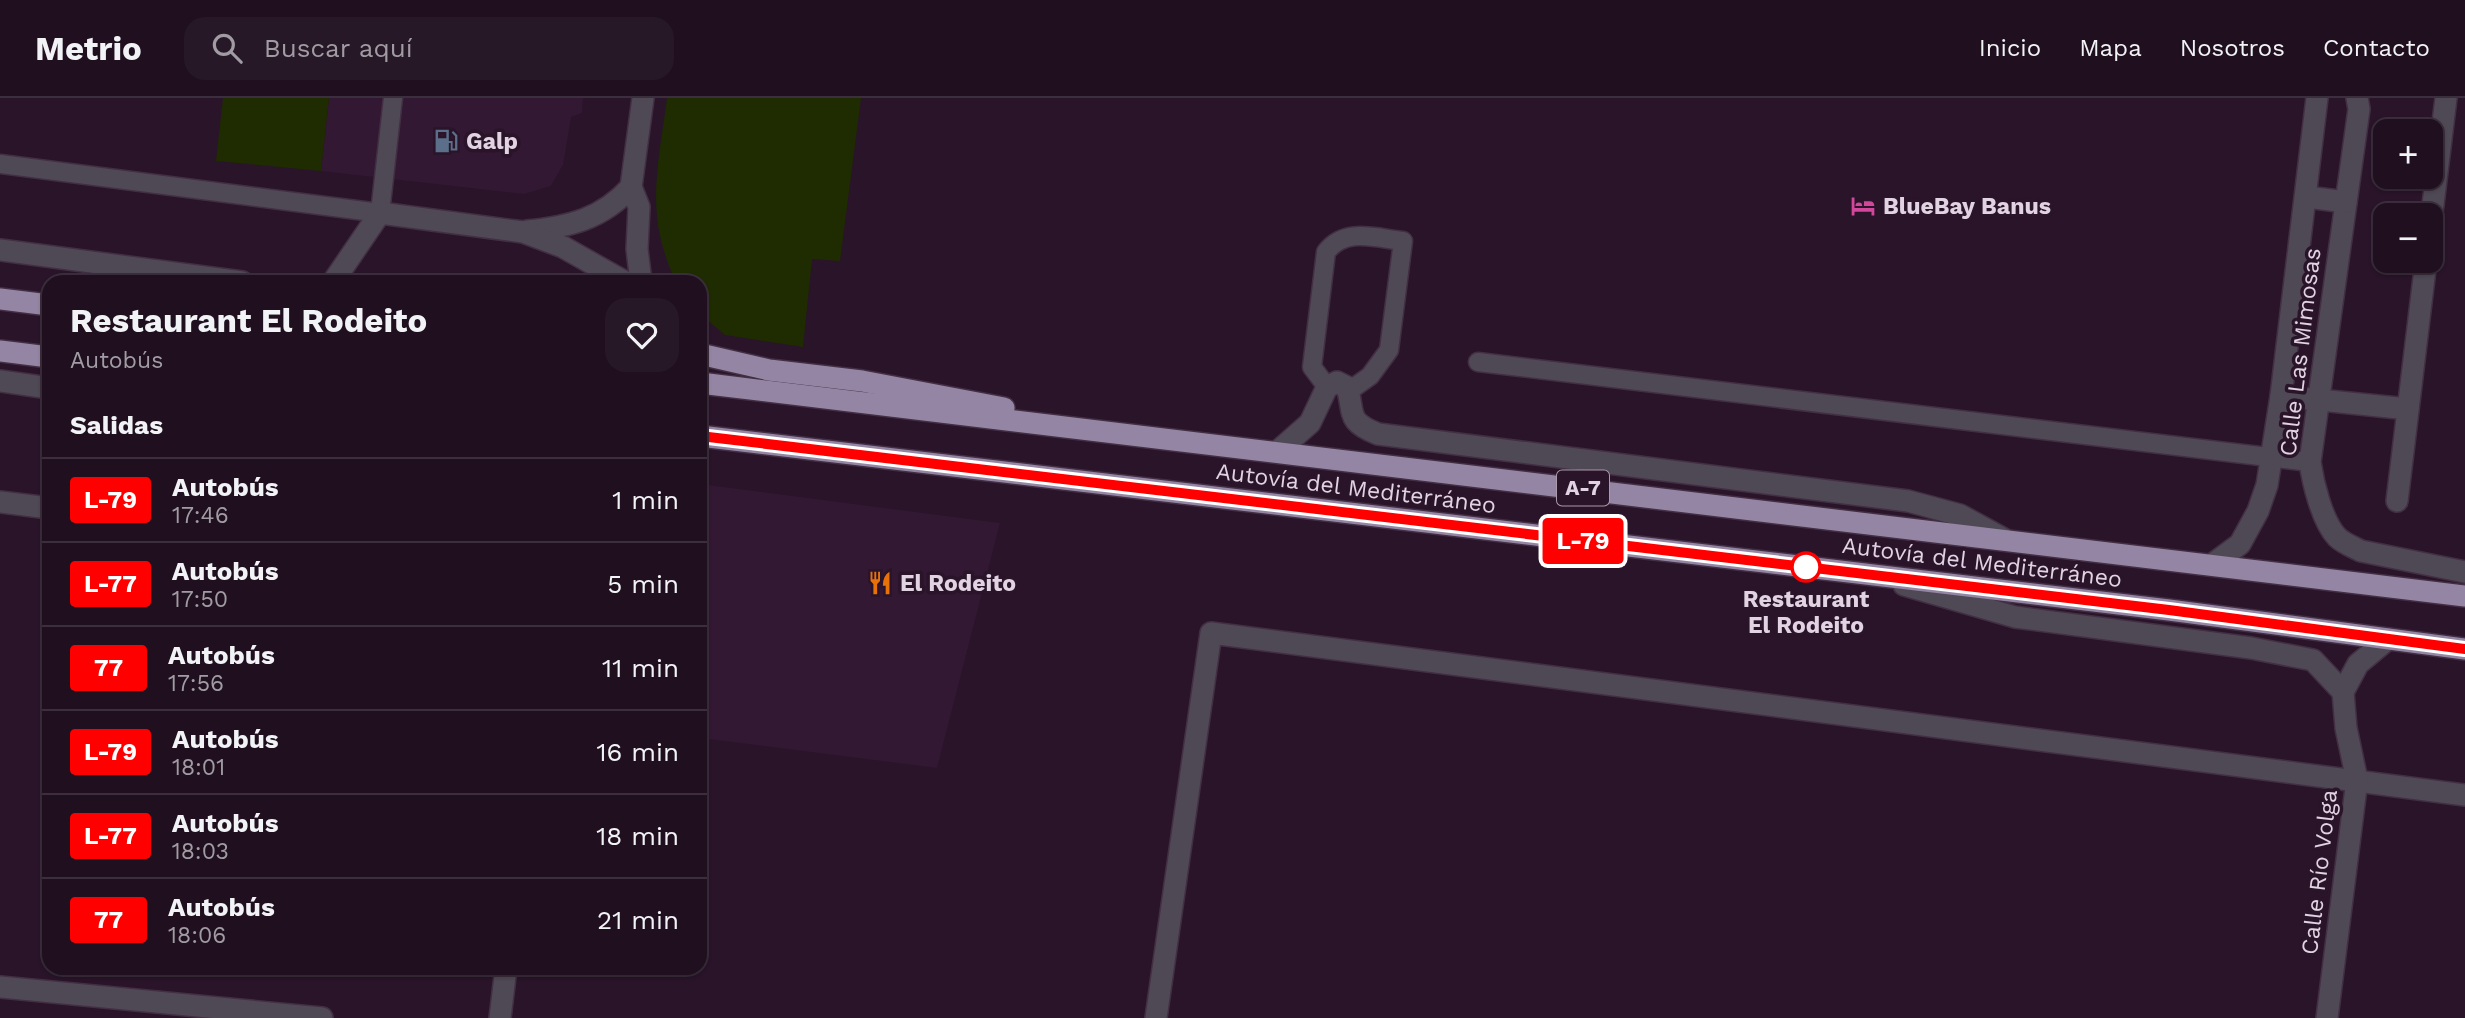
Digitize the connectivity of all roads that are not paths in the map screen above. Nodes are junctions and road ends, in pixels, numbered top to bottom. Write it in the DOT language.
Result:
graph roads {
  1 [pos="393,98"];
  2 [pos="643,98"];
  3 [pos="2317,98"];
  4 [pos="2357,98"];
  5 [pos="2446,98"];
  6 [pos="0,164"];
  7 [pos="631,187"];
  8 [pos="2307,197"];
  9 [pos="2346,202"];
  10 [pos="2433,203"];
  11 [pos="380,213"];
  12 [pos="523,232"];
  13 [pos="0,250"];
  14 [pos="2424,273"];
  15 [pos="189,275"];
  16 [pos="338,275"];
  17 [pos="613,275"];
  18 [pos="640,275"];
  19 [pos="0,299"];
  20 [pos="42,304"];
  21 [pos="0,353"];
  22 [pos="42,356"];
  23 [pos="707,356"];
  24 [pos="1478,362"];
  25 [pos="0,381"];
  26 [pos="707,384"];
  27 [pos="42,387"];
  28 [pos="1327,387"];
  29 [pos="1349,391"];
  30 [pos="2281,396"];
  31 [pos="2319,401"];
  32 [pos="2407,409"];
  33 [pos="1091,430"];
  34 [pos="707,437"];
  35 [pos="1277,452"];
  36 [pos="2272,457"];
  37 [pos="2310,462"];
  38 [pos="2397,500"];
  39 [pos="0,502"];
  40 [pos="42,507"];
  41 [pos="2004,539"];
  42 [pos="2213,565"];
  43 [pos="2465,572"];
  44 [pos="1873,575"];
  45 [pos="2465,596"];
  46 [pos="2388,639"];
  47 [pos="2465,649"];
  48 [pos="2343,692"];
  49 [pos="2357,780"];
  50 [pos="2465,795"];
  51 [pos="505,975"];
  52 [pos="0,987"];
  53 [pos="322,1018"];
  54 [pos="500,1018"];
  55 [pos="1156,1018"];
  56 [pos="2327,1018"];
  1 -- 11 [label="lane"];
  2 -- 7 [label="street"];
  3 -- 8 [label="street, Calle Las Mimosas"];
  4 -- 9 [label="street, Calle Las Mimosas"];
  5 -- 10 [label="street"];
  6 -- 11 [label="lane"];
  7 -- 12 [label="street"];
  7 -- 18 [label="street"];
  8 -- 9 [label="street"];
  8 -- 30 [label="street, Calle Las Mimosas"];
  9 -- 31 [label="street, Calle Las Mimosas"];
  11 -- 12 [label="street"];
  11 -- 16 [label="street"];
  12 -- 17 [label="street"];
  13 -- 15 [label="street"];
  14 -- 32 [label="street"];
  19 -- 20 [label="highway"];
  21 -- 22 [label="highway"];
  23 -- 33 [label="highway"];
  24 -- 36 [label="lane"];
  25 -- 27 [label="street"];
  26 -- 33 [label="highway, Autovía del Mediterráneo / A-7"];
  28 -- 29 [label="street"];
  28 -- 29 [label="lane"];
  28 -- 35 [label="street"];
  29 -- 41 [label="street"];
  30 -- 31 [label="street"];
  30 -- 36 [label="street, Calle Las Mimosas"];
  31 -- 32 [label="street"];
  31 -- 37 [label="street, Calle Las Mimosas"];
  32 -- 38 [label="street"];
  33 -- 35 [label="highway, Autovía del Mediterráneo / A-7"];
  34 -- 44 [label="highway, Autovía del Mediterráneo / A-7"];
  35 -- 41 [label="highway, Autovía del Mediterráneo / A-7"];
  36 -- 37 [label="lane"];
  36 -- 42 [label="street, Calle Las Mimosas"];
  37 -- 43 [label="street, Calle Las Mimosas"];
  39 -- 40 [label="street"];
  41 -- 42 [label="highway, Autovía del Mediterráneo / A-7"];
  42 -- 45 [label="highway, Autovía del Mediterráneo / A-7"];
  44 -- 46 [label="highway, Autovía del Mediterráneo / A-7"];
  44 -- 48 [label="street"];
  46 -- 47 [label="highway, Autovía del Mediterráneo / A-7"];
  46 -- 48 [label="street"];
  48 -- 49 [label="street, Calle Río Volga"];
  49 -- 50 [label="street"];
  49 -- 55 [label="street"];
  49 -- 56 [label="street, Calle Río Volga"];
  51 -- 54 [label="street"];
  52 -- 53 [label="street"];
}
